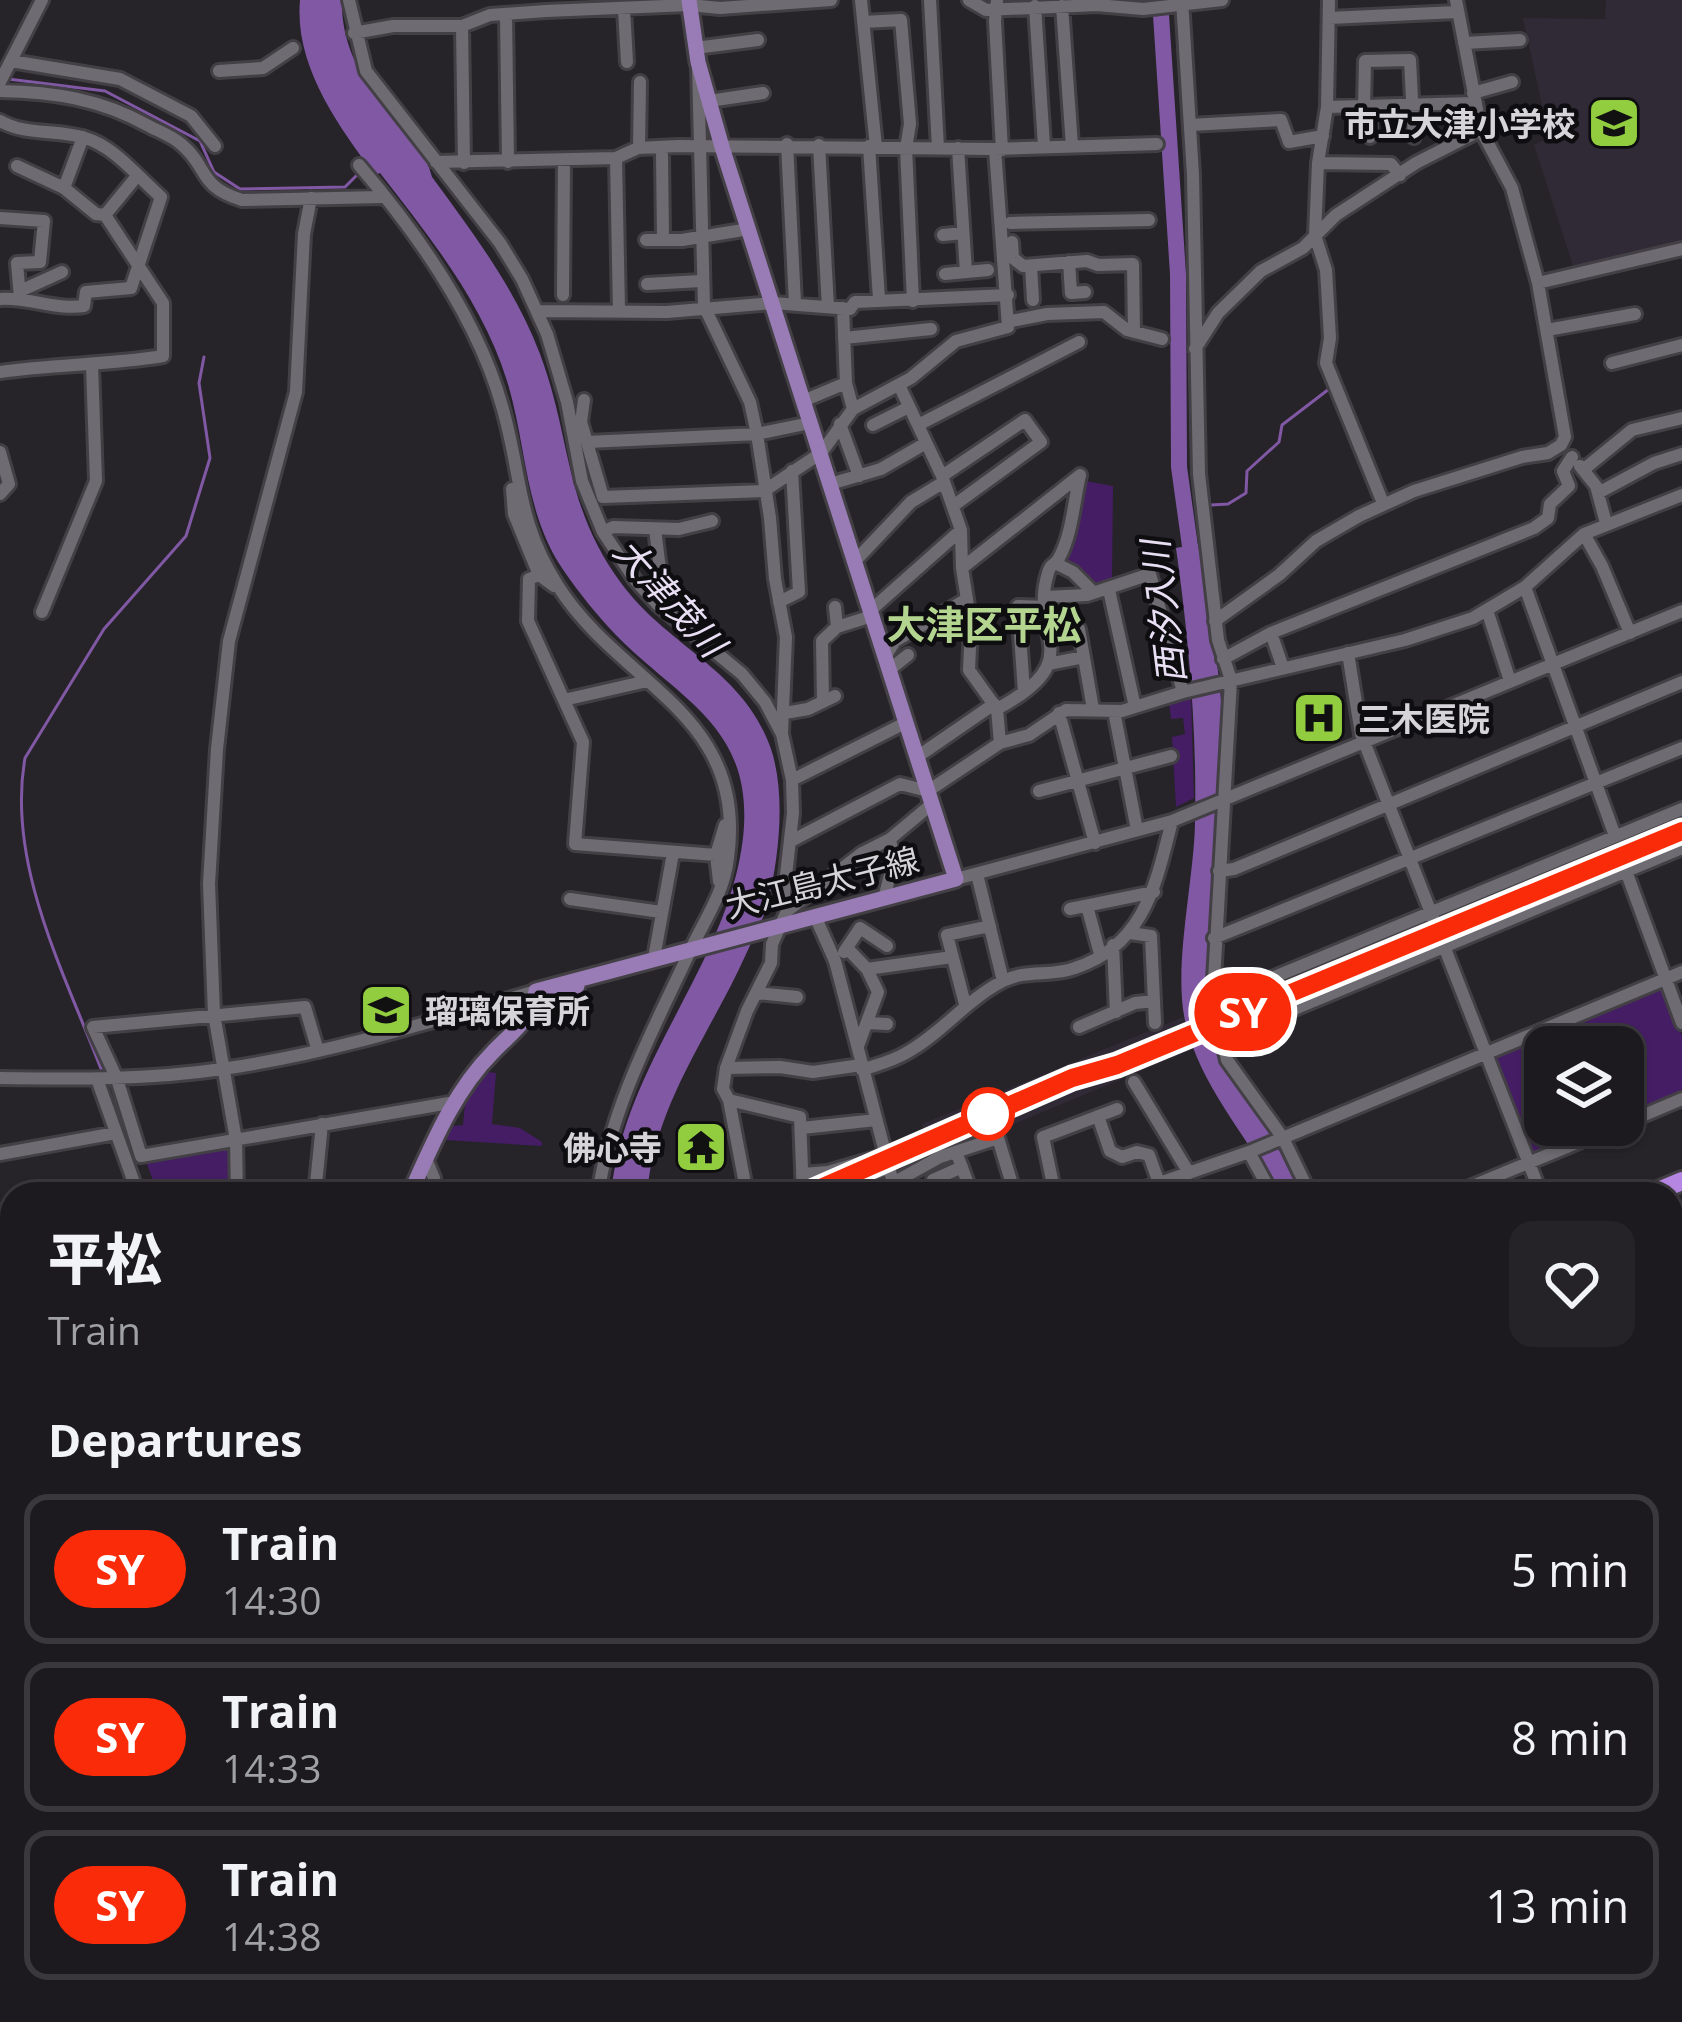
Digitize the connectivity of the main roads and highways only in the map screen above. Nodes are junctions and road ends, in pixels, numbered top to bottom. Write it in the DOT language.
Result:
graph roads {
  1 [pos="689,3"];
  2 [pos="601,974"];
  3 [pos="530,1016"];
  4 [pos="415,1182"];
  1 -- 2 [label="main road, 大江島太子線"];
  2 -- 3 [label="main road"];
  2 -- 3 [label="main road, 大江島太子線"];
  3 -- 4 [label="main road"];
}
